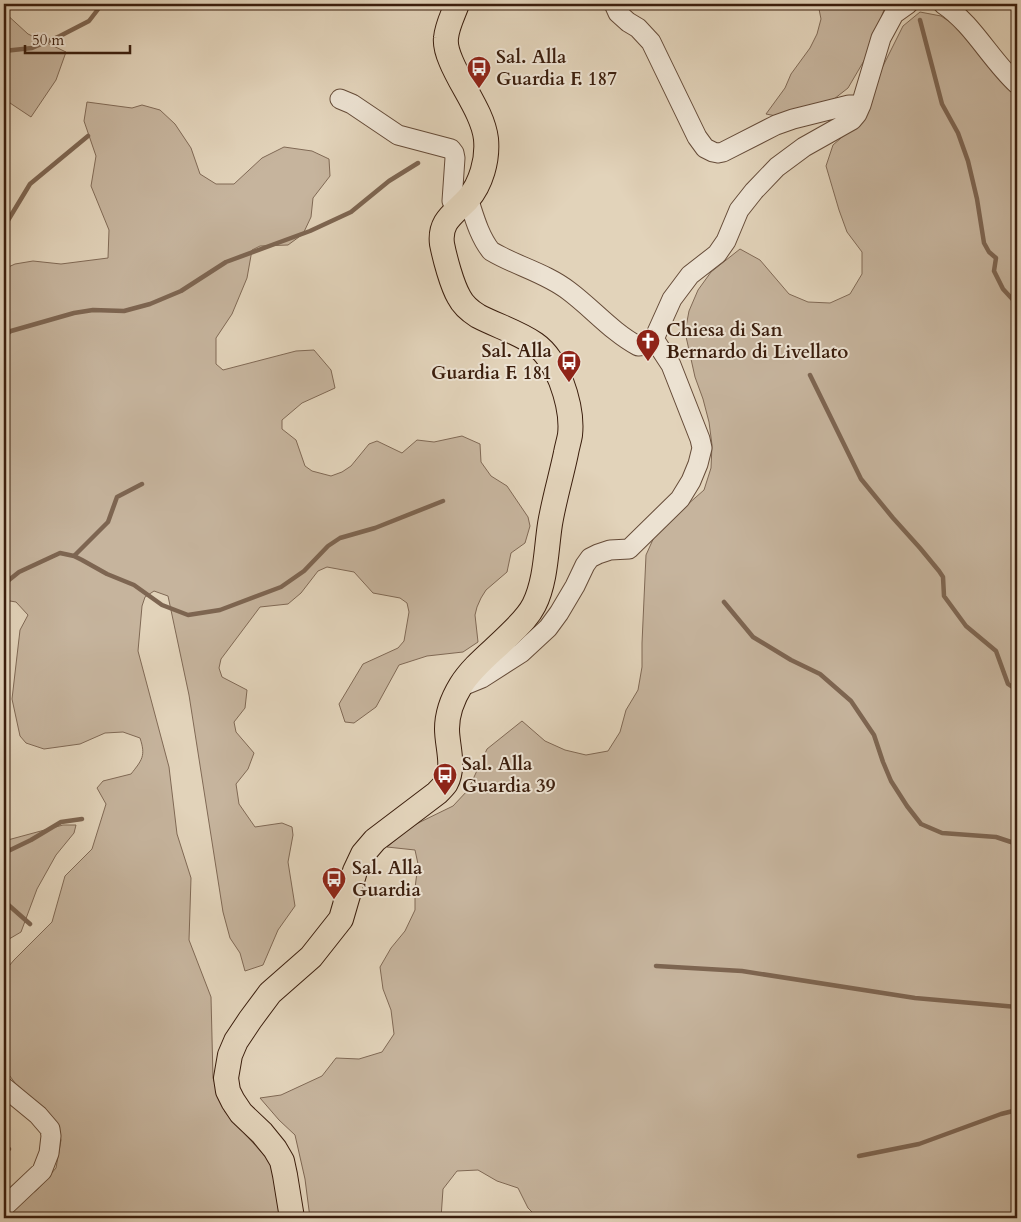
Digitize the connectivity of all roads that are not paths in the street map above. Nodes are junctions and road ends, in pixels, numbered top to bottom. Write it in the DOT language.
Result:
graph roads {
  1 [pos="457,4"];
  2 [pos="614,4"];
  3 [pos="908,4"];
  4 [pos="943,4"];
  5 [pos="1017,84"];
  6 [pos="340,99"];
  7 [pos="861,105"];
  8 [pos="462,204"];
  9 [pos="654,339"];
  10 [pos="460,687"];
  11 [pos="4,1087"];
  12 [pos="4,1207"];
  13 [pos="292,1218"];
  1 -- 8 [label="main road"];
  2 -- 7 [label="street"];
  3 -- 7 [label="street"];
  4 -- 5 [label="street"];
  6 -- 8 [label="street"];
  7 -- 9 [label="street"];
  8 -- 9 [label="street"];
  8 -- 10 [label="main road"];
  9 -- 10 [label="street"];
  10 -- 13 [label="main road"];
  11 -- 12 [label="street"];
}
